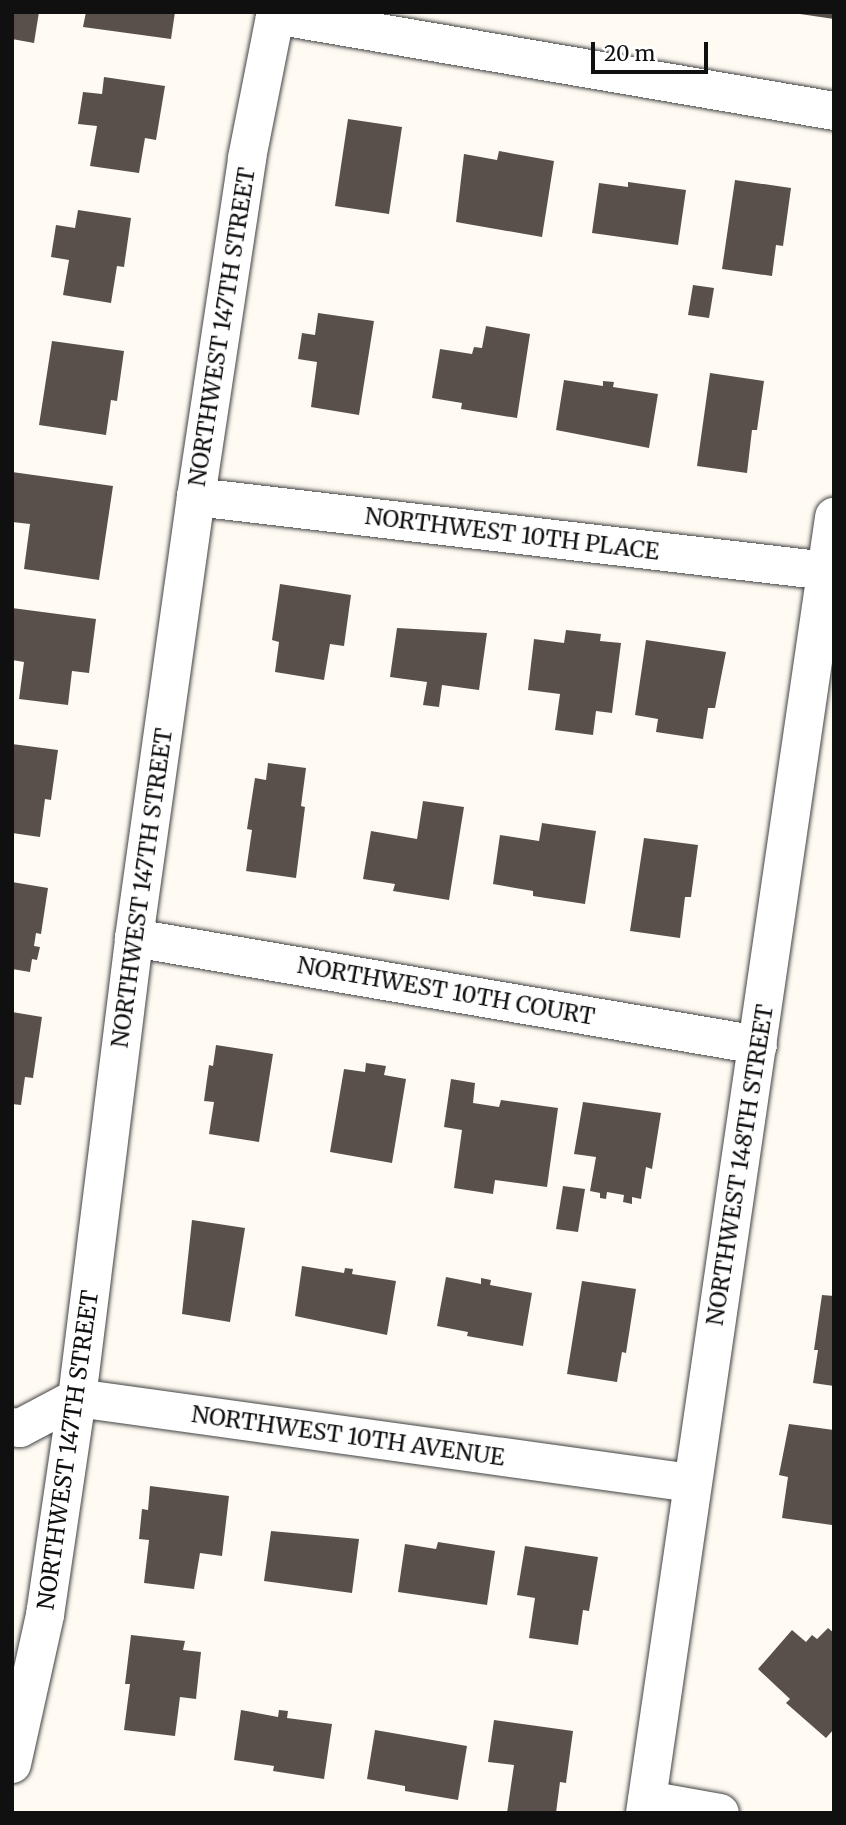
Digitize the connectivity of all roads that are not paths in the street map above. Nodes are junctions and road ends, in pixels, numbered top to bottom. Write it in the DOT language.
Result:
graph roads {
  1 [pos="276,14"];
  2 [pos="834,111"];
  3 [pos="197,497"];
  4 [pos="834,517"];
  5 [pos="827,571"];
  6 [pos="134,938"];
  7 [pos="758,1045"];
  8 [pos="77,1398"];
  9 [pos="12,1427"];
  10 [pos="691,1483"];
  11 [pos="12,1764"];
  12 [pos="646,1807"];
  13 [pos="720,1813"];
  1 -- 2 [label="street"];
  1 -- 3 [label="street, NORTHWEST 147TH STREET"];
  3 -- 5 [label="street, NORTHWEST 10TH PLACE"];
  3 -- 6 [label="street, NORTHWEST 147TH STREET"];
  4 -- 5 [label="street, NORTHWEST 148TH STREET"];
  5 -- 7 [label="street, NORTHWEST 148TH STREET"];
  6 -- 7 [label="street, NORTHWEST 10TH COURT"];
  6 -- 8 [label="street, NORTHWEST 147TH STREET"];
  7 -- 10 [label="street, NORTHWEST 148TH STREET"];
  8 -- 9 [label="street"];
  8 -- 10 [label="street, NORTHWEST 10TH AVENUE"];
  8 -- 11 [label="street, NORTHWEST 147TH STREET"];
  10 -- 12 [label="street, NORTHWEST 148TH STREET"];
  12 -- 13 [label="street"];
}
